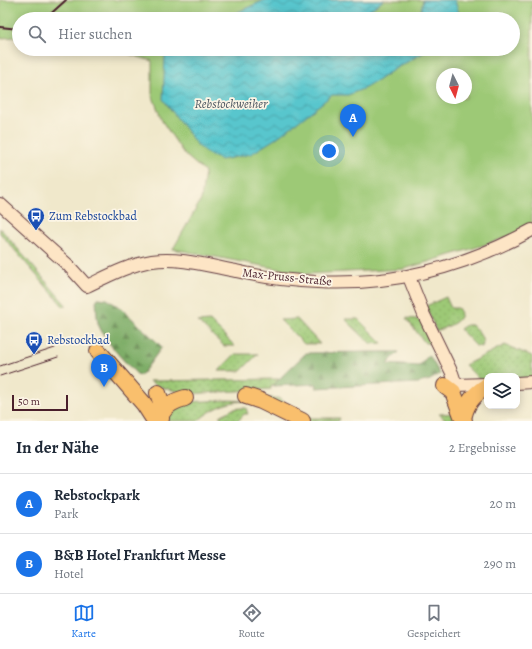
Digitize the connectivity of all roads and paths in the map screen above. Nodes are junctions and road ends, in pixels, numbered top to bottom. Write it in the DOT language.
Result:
graph roads {
  1 [pos="0,204"];
  2 [pos="532,230"];
  3 [pos="409,277"];
  4 [pos="98,351"];
  5 [pos="532,382"];
  6 [pos="520,383"];
  7 [pos="450,385"];
  8 [pos="484,385"];
  9 [pos="484,388"];
  10 [pos="158,393"];
  11 [pos="246,396"];
  12 [pos="185,398"];
  13 [pos="159,418"];
  14 [pos="464,419"];
  15 [pos="302,421"];
  1 -- 3 [label="main road, Max-Pruss-Straße"];
  2 -- 3 [label="main road, Max-Pruss-Straße"];
  3 -- 7 [label="main road"];
  4 -- 13 [label="highway"];
  5 -- 6 [label="main road"];
  7 -- 8 [label="main road"];
  7 -- 14 [label="highway"];
  9 -- 14 [label="highway"];
  10 -- 13 [label="highway"];
  11 -- 15 [label="highway"];
  12 -- 13 [label="highway"];
}
